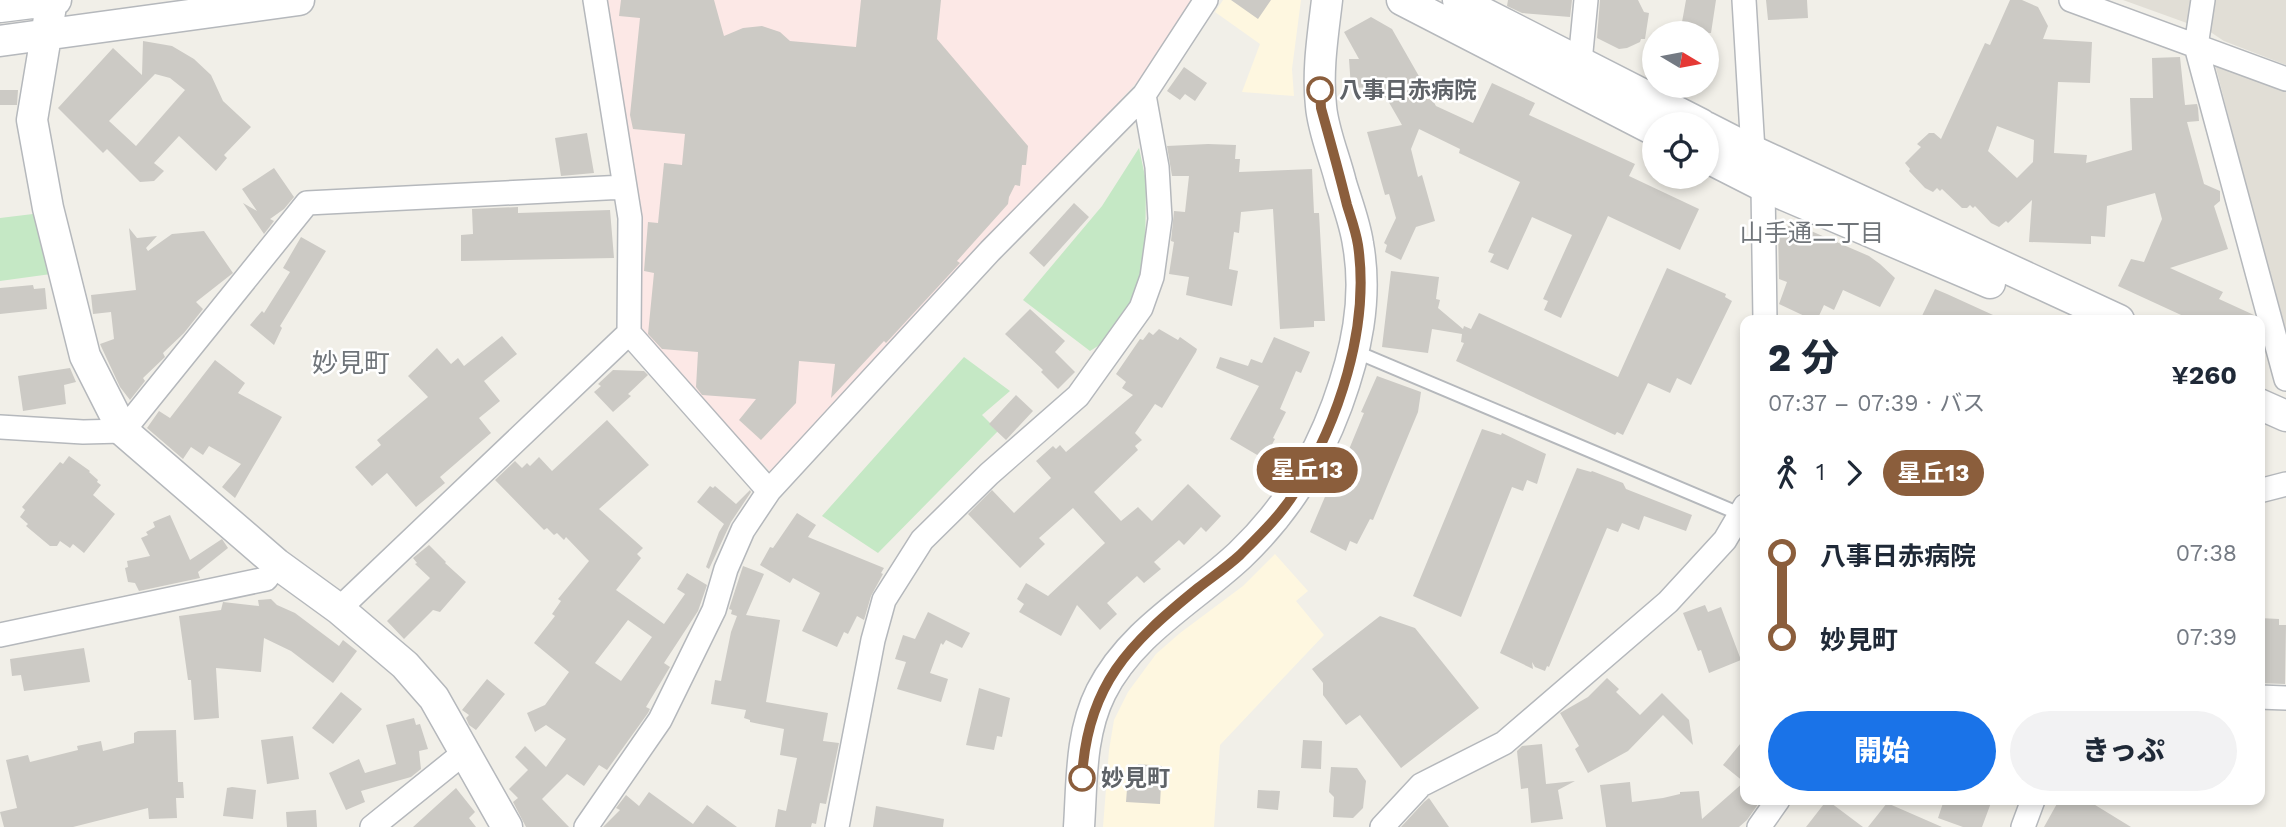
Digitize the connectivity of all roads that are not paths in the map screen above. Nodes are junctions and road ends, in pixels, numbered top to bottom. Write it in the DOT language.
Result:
graph roads {
  1 [pos="54,0"];
  2 [pos="299,0"];
  3 [pos="595,0"];
  4 [pos="1206,0"];
  5 [pos="1327,0"];
  6 [pos="1402,0"];
  7 [pos="1458,0"];
  8 [pos="1586,0"];
  9 [pos="1744,0"];
  10 [pos="2071,0"];
  11 [pos="2203,0"];
  12 [pos="0,8"];
  13 [pos="47,34"];
  14 [pos="0,41"];
  15 [pos="2196,46"];
  16 [pos="1580,62"];
  17 [pos="2286,79"];
  18 [pos="1144,96"];
  19 [pos="1678,112"];
  20 [pos="1642,124"];
  21 [pos="1719,134"];
  22 [pos="1753,151"];
  23 [pos="1719,164"];
  24 [pos="1763,186"];
  25 [pos="625,187"];
  26 [pos="1765,315"];
  27 [pos="2061,315"];
  28 [pos="2108,315"];
  29 [pos="629,334"];
  30 [pos="1366,356"];
  31 [pos="2286,379"];
  32 [pos="2265,386"];
  33 [pos="2286,395"];
  34 [pos="2265,407"];
  35 [pos="2286,416"];
  36 [pos="0,427"];
  37 [pos="123,431"];
  38 [pos="2286,484"];
  39 [pos="2265,489"];
  40 [pos="769,491"];
  41 [pos="1740,509"];
  42 [pos="1740,514"];
  43 [pos="276,564"];
  44 [pos="339,610"];
  45 [pos="0,635"];
  46 [pos="2265,697"];
  47 [pos="2286,698"];
  48 [pos="465,752"];
  49 [pos="1774,805"];
  50 [pos="2031,805"];
  51 [pos="372,827"];
  52 [pos="507,827"];
  53 [pos="586,827"];
  54 [pos="837,827"];
  55 [pos="1079,827"];
  56 [pos="1382,827"];
  57 [pos="1759,827"];
  58 [pos="2023,827"];
  1 -- 12 [label="street"];
  1 -- 13 [label="street"];
  2 -- 13 [label="street"];
  3 -- 25 [label="street"];
  4 -- 18 [label="street"];
  5 -- 55 [label="street"];
  6 -- 20 [label="street"];
  7 -- 16 [label="street"];
  8 -- 16 [label="street"];
  9 -- 22 [label="street"];
  10 -- 15 [label="street"];
  11 -- 15 [label="street"];
  13 -- 14 [label="street"];
  13 -- 37 [label="street"];
  15 -- 17 [label="street"];
  15 -- 31 [label="street"];
  16 -- 19 [label="street"];
  18 -- 40 [label="street"];
  18 -- 54 [label="street"];
  21 -- 22 [label="street"];
  22 -- 28 [label="street"];
  23 -- 24 [label="street"];
  24 -- 26 [label="street"];
  24 -- 27 [label="street"];
  25 -- 29 [label="street"];
  25 -- 37 [label="street"];
  29 -- 40 [label="street"];
  29 -- 44 [label="street"];
  30 -- 41 [label="lane"];
  32 -- 33 [label="street"];
  34 -- 35 [label="street"];
  36 -- 37 [label="street"];
  37 -- 43 [label="street"];
  38 -- 39 [label="street"];
  40 -- 53 [label="street"];
  42 -- 56 [label="street"];
  43 -- 44 [label="street"];
  43 -- 45 [label="street"];
  44 -- 48 [label="street"];
  46 -- 47 [label="street"];
  48 -- 51 [label="street"];
  48 -- 52 [label="street"];
  49 -- 57 [label="street"];
  50 -- 58 [label="street"];
}
